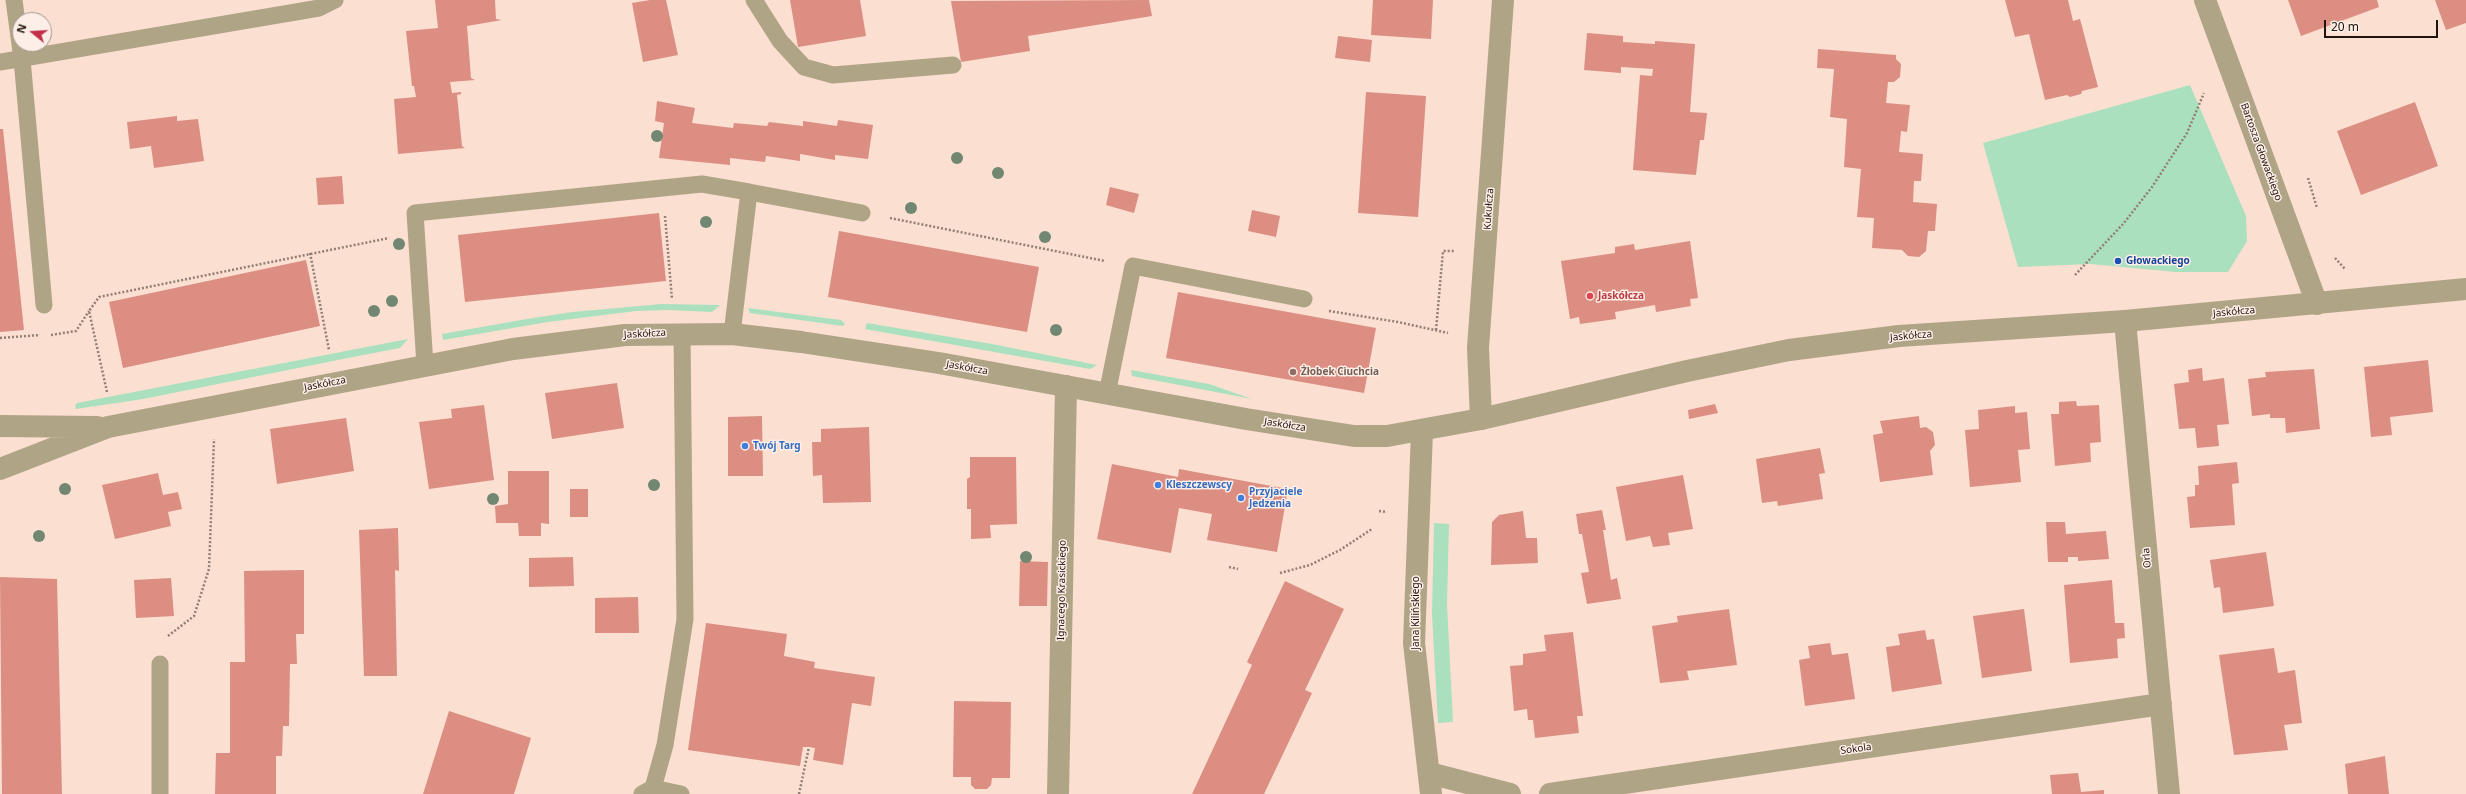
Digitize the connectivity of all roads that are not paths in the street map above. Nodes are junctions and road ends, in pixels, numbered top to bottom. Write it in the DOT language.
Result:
graph roads {
  1 [pos="14,0"];
  2 [pos="335,0"];
  3 [pos="754,0"];
  4 [pos="1503,0"];
  5 [pos="2205,0"];
  6 [pos="22,59"];
  7 [pos="0,62"];
  8 [pos="953,65"];
  9 [pos="749,192"];
  10 [pos="862,213"];
  11 [pos="2466,289"];
  12 [pos="1304,299"];
  13 [pos="44,304"];
  14 [pos="2317,304"];
  15 [pos="2125,321"];
  16 [pos="682,333"];
  17 [pos="732,334"];
  18 [pos="425,365"];
  19 [pos="1066,386"];
  20 [pos="1107,394"];
  21 [pos="1481,419"];
  22 [pos="0,426"];
  23 [pos="108,427"];
  24 [pos="1422,431"];
  25 [pos="0,469"];
  26 [pos="160,664"];
  27 [pos="2161,704"];
  28 [pos="1429,773"];
  29 [pos="647,791"];
  30 [pos="160,794"];
  31 [pos="681,794"];
  32 [pos="1058,794"];
  33 [pos="1431,794"];
  34 [pos="1510,794"];
  35 [pos="1550,794"];
  36 [pos="2169,794"];
  1 -- 6 [label="lane"];
  2 -- 6 [label="lane"];
  3 -- 8 [label="lane"];
  4 -- 21 [label="street, Kukułcza"];
  5 -- 14 [label="street, Bartosza Głowackiego"];
  6 -- 7 [label="lane"];
  6 -- 13 [label="lane"];
  9 -- 10 [label="lane"];
  9 -- 17 [label="lane"];
  9 -- 18 [label="lane"];
  11 -- 14 [label="street, Jaskółcza"];
  12 -- 20 [label="lane"];
  14 -- 15 [label="street, Jaskółcza"];
  15 -- 21 [label="street, Jaskółcza"];
  15 -- 27 [label="street, Orla"];
  16 -- 17 [label="street, Jaskółcza"];
  16 -- 18 [label="street, Jaskółcza"];
  16 -- 29 [label="lane"];
  17 -- 19 [label="street, Jaskółcza"];
  18 -- 23 [label="street, Jaskółcza"];
  19 -- 20 [label="street, Jaskółcza"];
  19 -- 32 [label="street, Ignacego Krasickiego"];
  20 -- 24 [label="street, Jaskółcza"];
  21 -- 24 [label="street, Jaskółcza"];
  22 -- 23 [label="street, Jaskółcza"];
  23 -- 25 [label="street, Jaskółcza"];
  24 -- 28 [label="street, Jana Kilińskiego"];
  26 -- 30 [label="lane"];
  27 -- 35 [label="street, Sokola"];
  27 -- 36 [label="street, Orla"];
  28 -- 33 [label="street, Jana Kilińskiego"];
  28 -- 34 [label="street"];
  29 -- 31 [label="lane"];
}
